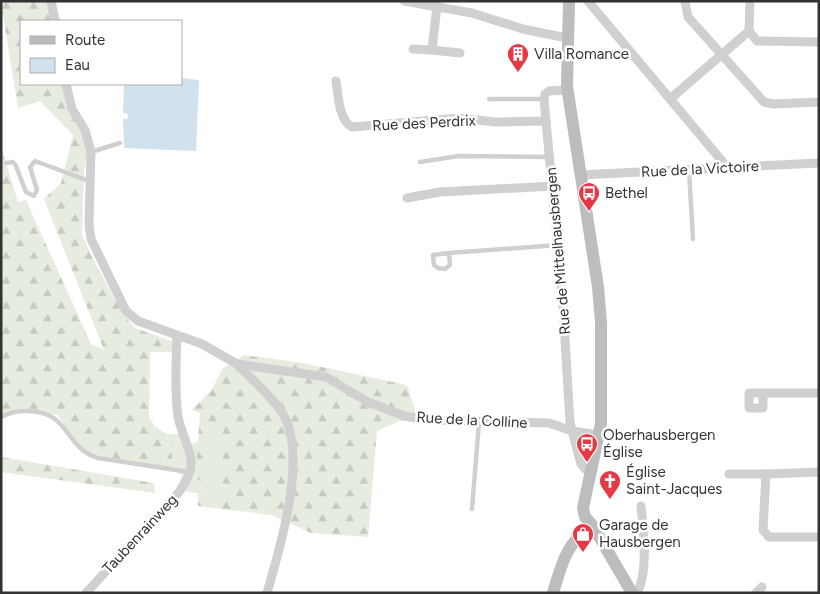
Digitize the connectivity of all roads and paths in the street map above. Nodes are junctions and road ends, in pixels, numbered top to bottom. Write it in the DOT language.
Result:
graph roads {
  1 [pos="51,1"];
  2 [pos="404,1"];
  3 [pos="569,1"];
  4 [pos="588,1"];
  5 [pos="685,1"];
  6 [pos="750,1"];
  7 [pos="438,6"];
  8 [pos="55,20"];
  9 [pos="749,32"];
  10 [pos="567,38"];
  11 [pos="819,42"];
  12 [pos="414,50"];
  13 [pos="432,50"];
  14 [pos="460,53"];
  15 [pos="720,54"];
  16 [pos="336,81"];
  17 [pos="66,85"];
  18 [pos="568,88"];
  19 [pos="489,99"];
  20 [pos="544,99"];
  21 [pos="670,99"];
  22 [pos="819,102"];
  23 [pos="546,121"];
  24 [pos="120,144"];
  25 [pos="91,152"];
  26 [pos="550,157"];
  27 [pos="420,162"];
  28 [pos="6,163"];
  29 [pos="819,163"];
  30 [pos="727,167"];
  31 [pos="689,170"];
  32 [pos="580,175"];
  33 [pos="89,181"];
  34 [pos="553,186"];
  35 [pos="407,198"];
  36 [pos="693,239"];
  37 [pos="558,245"];
  38 [pos="449,253"];
  39 [pos="177,336"];
  40 [pos="236,364"];
  41 [pos="819,393"];
  42 [pos="764,394"];
  43 [pos="1,417"];
  44 [pos="480,422"];
  45 [pos="572,431"];
  46 [pos="599,435"];
  47 [pos="593,471"];
  48 [pos="190,472"];
  49 [pos="819,472"];
  50 [pos="729,474"];
  51 [pos="766,474"];
  52 [pos="641,506"];
  53 [pos="472,509"];
  54 [pos="593,526"];
  55 [pos="814,537"];
  56 [pos="626,589"];
  57 [pos="86,593"];
  58 [pos="268,593"];
  59 [pos="544,593"];
  60 [pos="552,593"];
  61 [pos="637,593"];
  1 -- 8 [label="street"];
  2 -- 7 [label="street"];
  3 -- 10 [label="street"];
  4 -- 21 [label="street"];
  5 -- 15 [label="street"];
  6 -- 9 [label="street"];
  7 -- 10 [label="street"];
  7 -- 13 [label="street"];
  9 -- 11 [label="street"];
  9 -- 15 [label="street"];
  10 -- 18 [label="street"];
  12 -- 13 [label="street"];
  13 -- 14 [label="street"];
  15 -- 21 [label="street"];
  15 -- 22 [label="street"];
  16 -- 23 [label="street, Rue des Perdrix"];
  17 -- 25 [label="street"];
  18 -- 20 [label="street"];
  18 -- 32 [label="street"];
  19 -- 20 [label="lane"];
  20 -- 23 [label="street, Rue de Mittelhausbergen"];
  21 -- 30 [label="street"];
  23 -- 26 [label="street, Rue de Mittelhausbergen"];
  24 -- 25 [label="lane"];
  25 -- 33 [label="street, Rue de la Colline"];
  26 -- 27 [label="lane"];
  26 -- 34 [label="street, Rue de Mittelhausbergen"];
  28 -- 33 [label="lane"];
  29 -- 30 [label="street, Rue de la Victoire"];
  30 -- 31 [label="street, Rue de la Victoire"];
  31 -- 32 [label="street, Rue de la Victoire"];
  31 -- 36 [label="lane"];
  32 -- 46 [label="street"];
  33 -- 39 [label="street, Rue de la Colline"];
  34 -- 35 [label="street"];
  34 -- 37 [label="street, Rue de Mittelhausbergen"];
  37 -- 38 [label="lane"];
  37 -- 45 [label="street, Rue de Mittelhausbergen"];
  38 -- 38 [label="lane"];
  39 -- 40 [label="street, Rue de la Colline"];
  39 -- 48 [label="street"];
  40 -- 44 [label="street, Rue de la Colline"];
  40 -- 58 [label="street"];
  41 -- 42 [label="street"];
  43 -- 48 [label="lane"];
  44 -- 45 [label="street, Rue de la Colline"];
  44 -- 53 [label="lane"];
  45 -- 46 [label="street, Rue de la Colline"];
  45 -- 47 [label="street, Rue de Mittelhausbergen"];
  46 -- 47 [label="street"];
  47 -- 54 [label="street"];
  48 -- 57 [label="street, Taubenrainweg"];
  49 -- 51 [label="street"];
  50 -- 51 [label="street"];
  51 -- 55 [label="street"];
  52 -- 61 [label="street"];
  54 -- 56 [label="street"];
  54 -- 60 [label="street"];
  59 -- 60 [label="street"];
}
